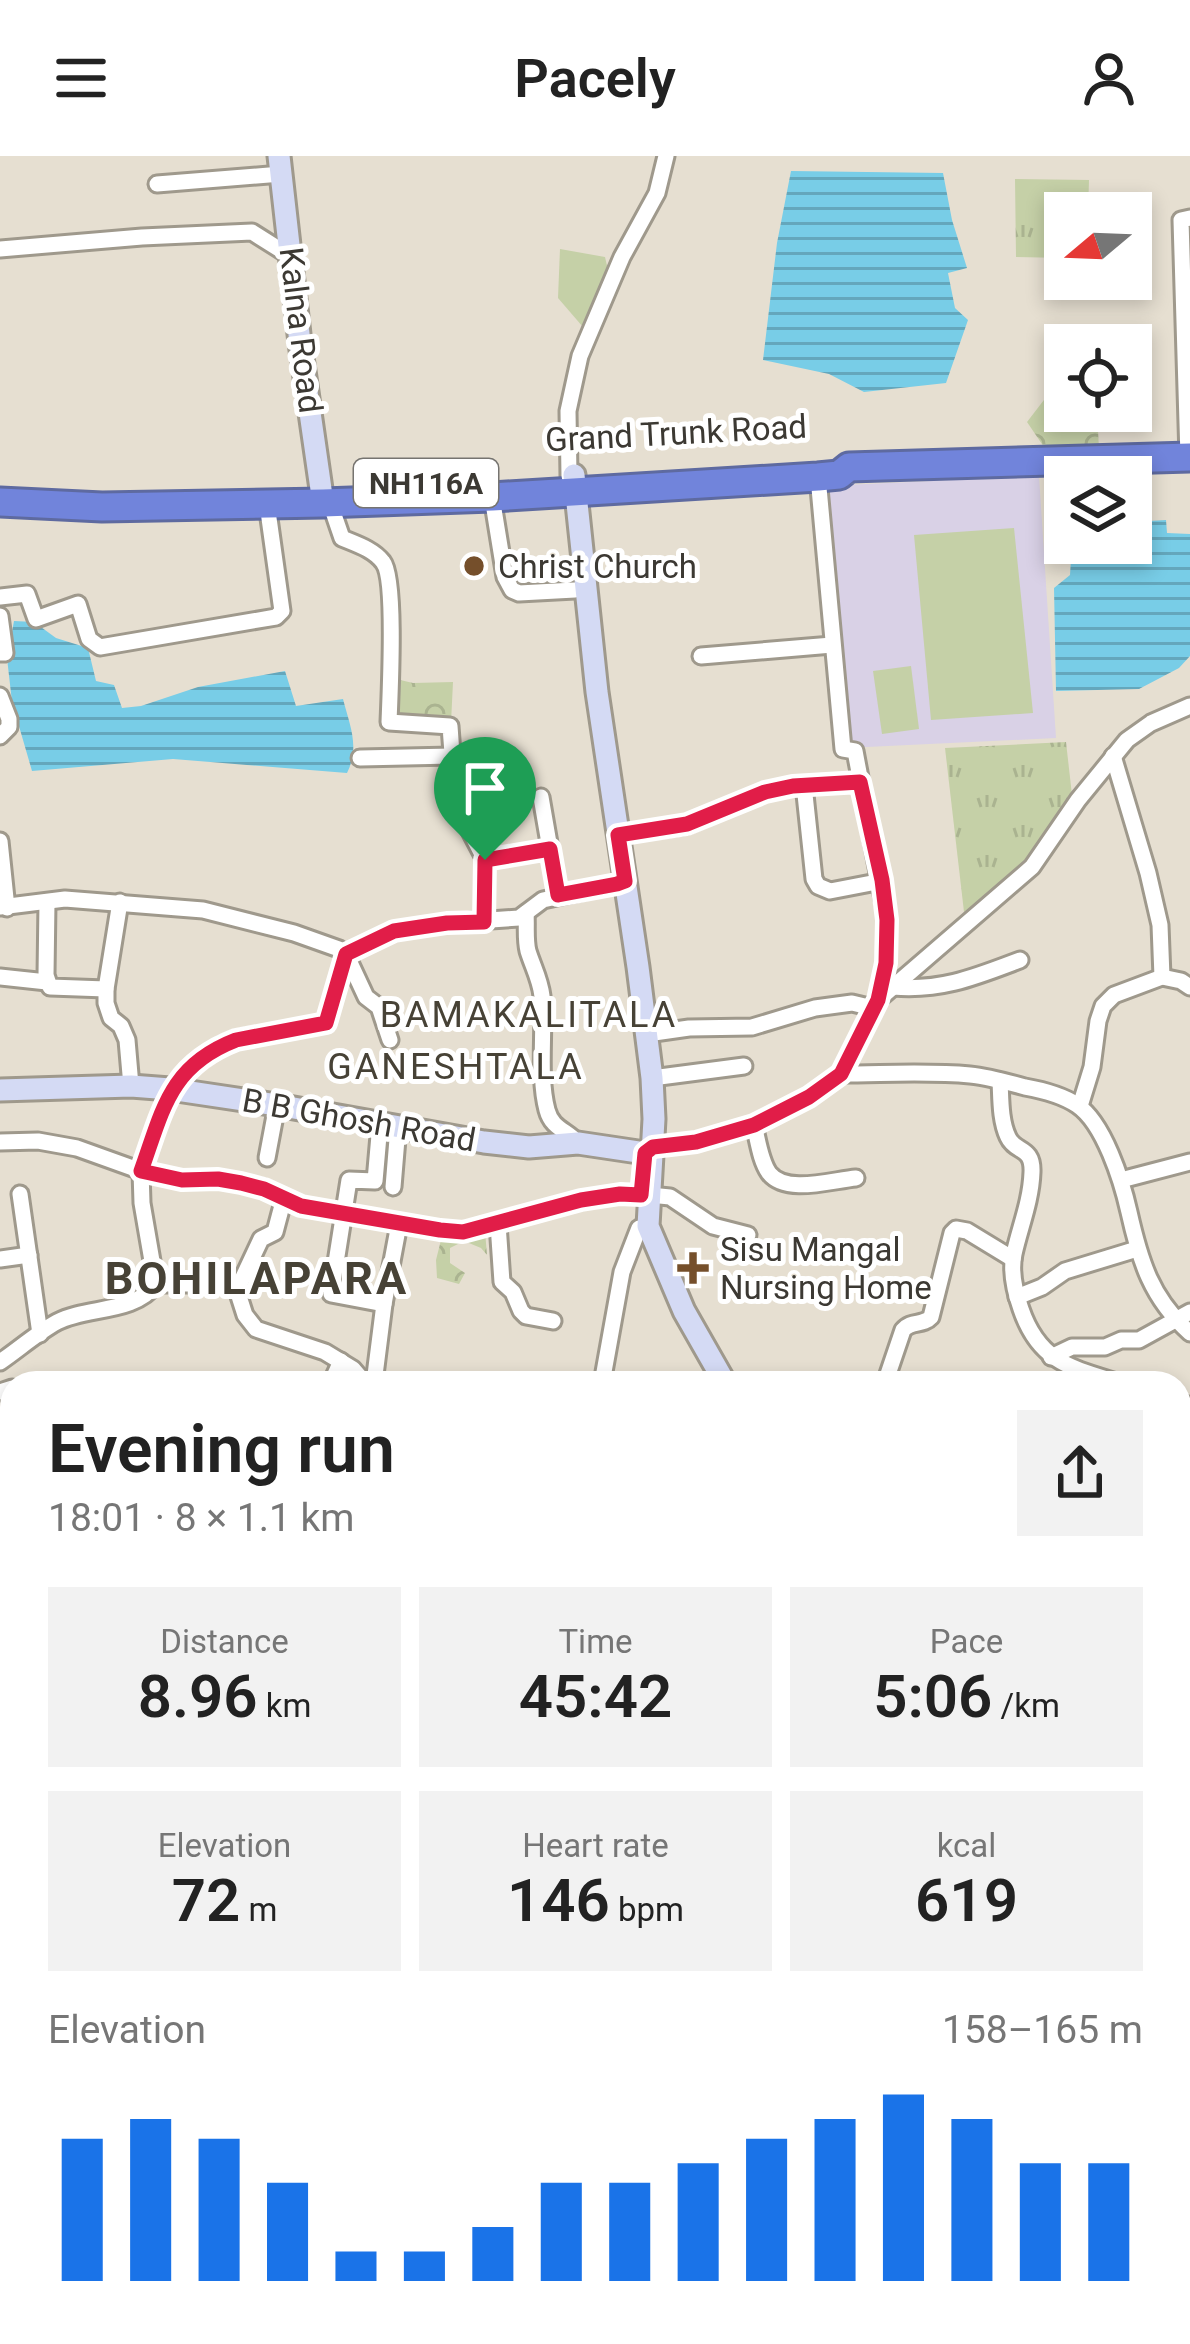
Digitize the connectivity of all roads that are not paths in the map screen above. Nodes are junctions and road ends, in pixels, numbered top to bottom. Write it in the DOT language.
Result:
graph roads {
  1 [pos="667,156"];
  2 [pos="280,165"];
  3 [pos="157,184"];
  4 [pos="1190,218"];
  5 [pos="0,249"];
  6 [pos="290,256"];
  7 [pos="1189,457"];
  8 [pos="850,467"];
  9 [pos="818,477"];
  10 [pos="569,482"];
  11 [pos="0,489"];
  12 [pos="325,497"];
  13 [pos="492,497"];
  14 [pos="0,502"];
  15 [pos="267,504"];
  16 [pos="580,590"];
  17 [pos="0,597"];
  18 [pos="0,616"];
  19 [pos="832,645"];
  20 [pos="0,653"];
  21 [pos="701,656"];
  22 [pos="0,696"];
  23 [pos="1190,706"];
  24 [pos="0,736"];
  25 [pos="452,756"];
  26 [pos="1113,756"];
  27 [pos="360,758"];
  28 [pos="1095,779"];
  29 [pos="1118,780"];
  30 [pos="860,782"];
  31 [pos="803,785"];
  32 [pos="541,797"];
  33 [pos="618,835"];
  34 [pos="0,841"];
  35 [pos="550,849"];
  36 [pos="485,860"];
  37 [pos="882,880"];
  38 [pos="621,883"];
  39 [pos="558,895"];
  40 [pos="46,902"];
  41 [pos="120,902"];
  42 [pos="3,907"];
  43 [pos="526,913"];
  44 [pos="484,922"];
  45 [pos="346,954"];
  46 [pos="1020,960"];
  47 [pos="0,977"];
  48 [pos="1162,977"];
  49 [pos="46,982"];
  50 [pos="893,987"];
  51 [pos="1190,987"];
  52 [pos="106,989"];
  53 [pos="876,1004"];
  54 [pos="647,1034"];
  55 [pos="390,1040"];
  56 [pos="745,1066"];
  57 [pos="841,1074"];
  58 [pos="652,1078"];
  59 [pos="1000,1081"];
  60 [pos="131,1086"];
  61 [pos="0,1090"];
  62 [pos="170,1090"];
  63 [pos="277,1105"];
  64 [pos="1080,1106"];
  65 [pos="754,1125"];
  66 [pos="389,1126"];
  67 [pos="0,1142"];
  68 [pos="578,1143"];
  69 [pos="649,1150"];
  70 [pos="267,1158"];
  71 [pos="1190,1162"];
  72 [pos="141,1171"];
  73 [pos="856,1178"];
  74 [pos="1121,1180"];
  75 [pos="393,1187"];
  76 [pos="20,1193"];
  77 [pos="645,1195"];
  78 [pos="284,1198"];
  79 [pos="346,1215"];
  80 [pos="400,1223"];
  81 [pos="498,1224"];
  82 [pos="639,1228"];
  83 [pos="748,1235"];
  84 [pos="1137,1249"];
  85 [pos="29,1255"];
  86 [pos="0,1259"];
  87 [pos="1013,1259"];
  88 [pos="156,1284"];
  89 [pos="237,1290"];
  90 [pos="1017,1297"];
  91 [pos="384,1304"];
  92 [pos="1183,1316"];
  93 [pos="554,1321"];
  94 [pos="1190,1333"];
  95 [pos="40,1334"];
  96 [pos="1051,1357"];
  97 [pos="341,1361"];
  98 [pos="0,1362"];
  99 [pos="336,1371"];
  100 [pos="354,1371"];
  101 [pos="372,1371"];
  102 [pos="604,1371"];
  103 [pos="705,1371"];
  104 [pos="717,1371"];
  105 [pos="889,1371"];
  106 [pos="1078,1371"];
  1 -- 10 [label="street"];
  2 -- 3 [label="street"];
  2 -- 6 [label="main road, Kalna Road"];
  4 -- 7 [label="street"];
  5 -- 6 [label="street"];
  6 -- 12 [label="main road, Kalna Road"];
  7 -- 8 [label="highway, Grand Trunk Road / NH116A"];
  8 -- 9 [label="highway, Grand Trunk Road / NH116A"];
  8 -- 10 [label="highway, Grand Trunk Road / NH116A"];
  9 -- 10 [label="highway, Grand Trunk Road / NH116A"];
  9 -- 19 [label="street"];
  10 -- 12 [label="highway, Grand Trunk Road / NH116A"];
  10 -- 13 [label="highway, Grand Trunk Road / NH116A"];
  10 -- 16 [label="main road"];
  11 -- 12 [label="highway, Grand Trunk Road / NH116A"];
  12 -- 13 [label="highway, Grand Trunk Road / NH116A"];
  12 -- 15 [label="highway, Grand Trunk Road / NH116A"];
  12 -- 25 [label="street"];
  13 -- 16 [label="street"];
  14 -- 15 [label="highway, Grand Trunk Road / NH116A"];
  15 -- 17 [label="street"];
  16 -- 33 [label="main road"];
  16 -- 38 [label="main road"];
  18 -- 20 [label="street"];
  19 -- 21 [label="street"];
  19 -- 30 [label="street"];
  22 -- 24 [label="street"];
  23 -- 26 [label="street"];
  25 -- 27 [label="street"];
  25 -- 36 [label="street"];
  26 -- 28 [label="street"];
  26 -- 29 [label="street"];
  28 -- 29 [label="street"];
  28 -- 50 [label="street"];
  29 -- 48 [label="street"];
  30 -- 31 [label="street"];
  30 -- 37 [label="street"];
  31 -- 33 [label="street"];
  31 -- 37 [label="street"];
  32 -- 35 [label="street"];
  33 -- 38 [label="main road"];
  34 -- 42 [label="street"];
  35 -- 36 [label="street"];
  35 -- 39 [label="street"];
  36 -- 44 [label="street"];
  37 -- 53 [label="street"];
  38 -- 39 [label="street"];
  38 -- 54 [label="main road"];
  38 -- 69 [label="main road"];
  39 -- 43 [label="street"];
  40 -- 41 [label="street"];
  40 -- 42 [label="street"];
  40 -- 49 [label="street"];
  41 -- 45 [label="street"];
  41 -- 52 [label="street"];
  43 -- 44 [label="street"];
  43 -- 68 [label="street"];
  44 -- 45 [label="street"];
  45 -- 55 [label="street"];
  45 -- 62 [label="street"];
  46 -- 50 [label="street"];
  47 -- 49 [label="street"];
  48 -- 51 [label="street"];
  48 -- 64 [label="street"];
  49 -- 52 [label="street"];
  50 -- 53 [label="street"];
  52 -- 60 [label="street"];
  53 -- 54 [label="street"];
  53 -- 57 [label="street"];
  54 -- 58 [label="main road"];
  56 -- 58 [label="street"];
  57 -- 59 [label="street"];
  57 -- 65 [label="street"];
  58 -- 69 [label="main road"];
  59 -- 64 [label="street"];
  59 -- 87 [label="street"];
  60 -- 61 [label="main road, B B Ghosh Road"];
  60 -- 62 [label="main road, B B Ghosh Road"];
  62 -- 63 [label="main road, B B Ghosh Road"];
  62 -- 72 [label="street"];
  63 -- 66 [label="main road, B B Ghosh Road"];
  63 -- 70 [label="street"];
  64 -- 74 [label="street"];
  65 -- 69 [label="street"];
  65 -- 73 [label="street"];
  66 -- 68 [label="main road, B B Ghosh Road"];
  66 -- 75 [label="street"];
  66 -- 79 [label="street"];
  67 -- 72 [label="street"];
  68 -- 69 [label="main road, B B Ghosh Road"];
  69 -- 77 [label="main road"];
  71 -- 74 [label="street"];
  72 -- 78 [label="street"];
  72 -- 88 [label="street"];
  74 -- 84 [label="street"];
  76 -- 85 [label="street"];
  77 -- 81 [label="street"];
  77 -- 82 [label="main road"];
  77 -- 83 [label="street"];
  77 -- 104 [label="main road"];
  78 -- 79 [label="street"];
  78 -- 89 [label="street"];
  79 -- 80 [label="street"];
  79 -- 91 [label="street"];
  80 -- 81 [label="street"];
  80 -- 91 [label="street"];
  81 -- 93 [label="street"];
  82 -- 102 [label="street"];
  82 -- 103 [label="main road"];
  84 -- 90 [label="street"];
  84 -- 92 [label="street"];
  85 -- 86 [label="street"];
  85 -- 95 [label="street"];
  87 -- 90 [label="street"];
  87 -- 105 [label="street"];
  88 -- 89 [label="street"];
  88 -- 95 [label="street"];
  89 -- 97 [label="street"];
  90 -- 96 [label="street"];
  91 -- 101 [label="street"];
  92 -- 94 [label="street"];
  92 -- 96 [label="street"];
  95 -- 98 [label="street"];
  96 -- 106 [label="street"];
  97 -- 99 [label="street"];
  97 -- 100 [label="street"];
}
